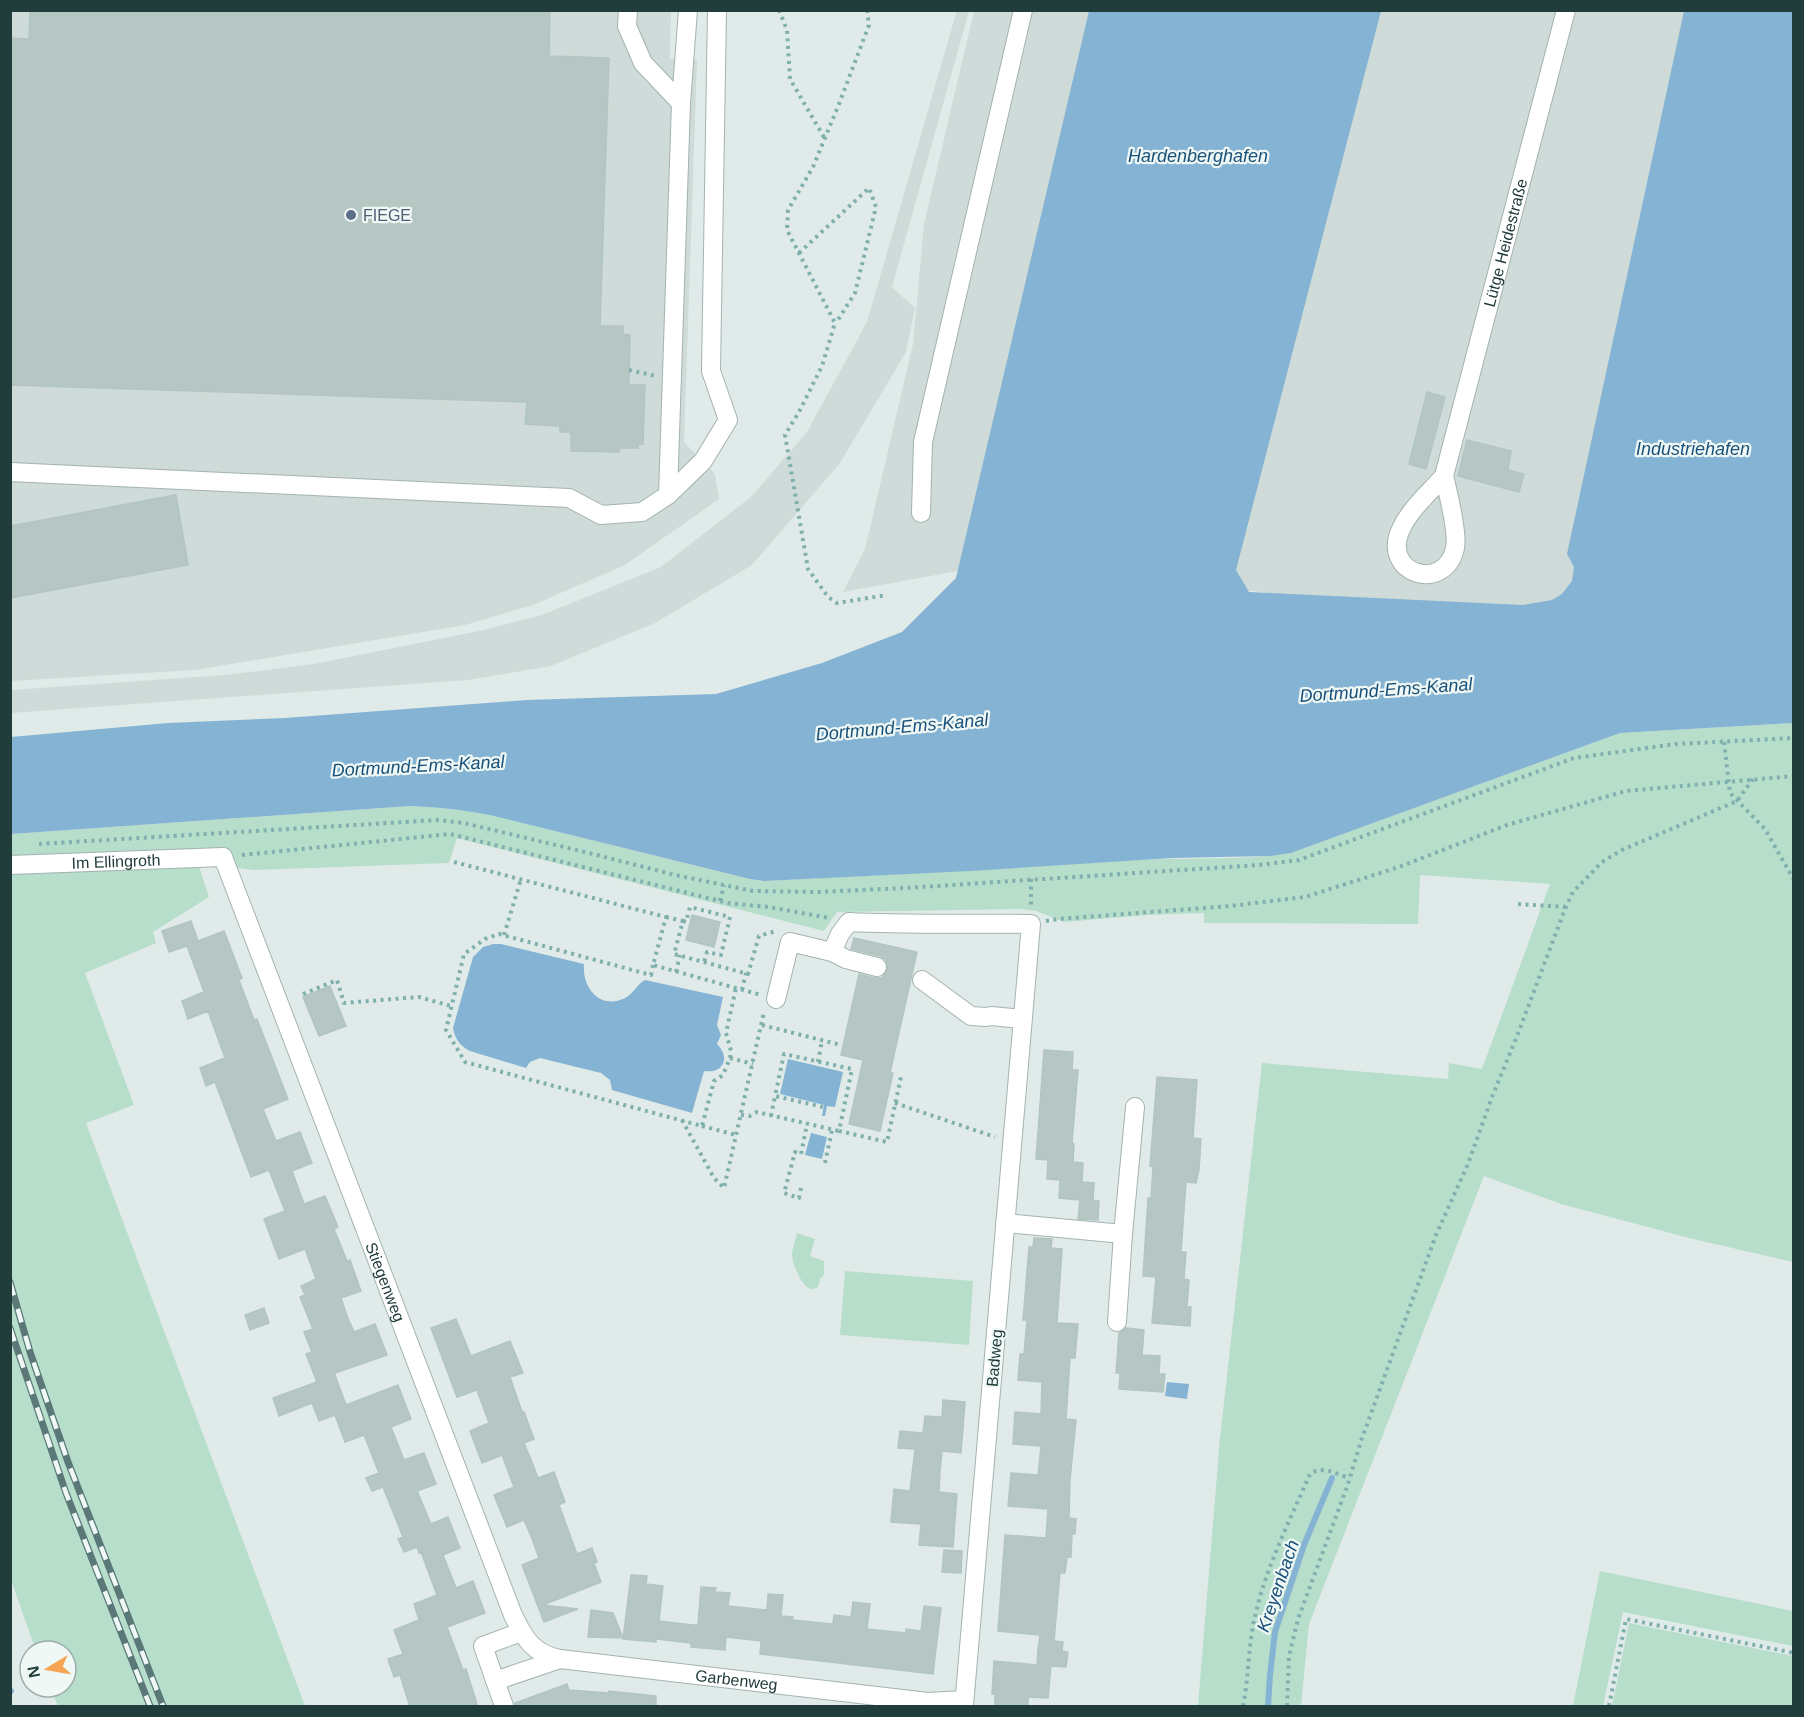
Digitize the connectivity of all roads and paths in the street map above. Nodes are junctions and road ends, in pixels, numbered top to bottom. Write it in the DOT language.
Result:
graph roads {
  1 [pos="628,10"];
  2 [pos="688,10"];
  3 [pos="717,10"];
  4 [pos="779,10"];
  5 [pos="867,10"];
  6 [pos="1023,10"];
  7 [pos="1566,10"];
  8 [pos="681,103"];
  9 [pos="825,140"];
  10 [pos="799,253"];
  11 [pos="835,323"];
  12 [pos="629,370"];
  13 [pos="663,377"];
  14 [pos="10,472"];
  15 [pos="1444,476"];
  16 [pos="668,495"];
  17 [pos="921,513"];
  18 [pos="887,595"];
  19 [pos="1794,738"];
  20 [pos="1724,742"];
  21 [pos="1794,776"];
  22 [pos="1753,779"];
  23 [pos="1727,781"];
  24 [pos="1737,801"];
  25 [pos="30,844"];
  26 [pos="223,857"];
  27 [pos="454,862"];
  28 [pos="10,866"];
  29 [pos="521,879"];
  30 [pos="1794,880"];
  31 [pos="1031,881"];
  32 [pos="724,887"];
  33 [pos="720,901"];
  34 [pos="1518,904"];
  35 [pos="1566,907"];
  36 [pos="1031,916"];
  37 [pos="666,917"];
  38 [pos="683,921"];
  39 [pos="849,922"];
  40 [pos="504,936"];
  41 [pos="790,942"];
  42 [pos="832,952"];
  43 [pos="680,955"];
  44 [pos="704,962"];
  45 [pos="653,965"];
  46 [pos="877,967"];
  47 [pos="676,972"];
  48 [pos="746,973"];
  49 [pos="922,980"];
  50 [pos="736,988"];
  51 [pos="742,990"];
  52 [pos="756,993"];
  53 [pos="303,994"];
  54 [pos="771,1003"];
  55 [pos="451,1006"];
  56 [pos="1022,1014"];
  57 [pos="762,1025"];
  58 [pos="822,1040"];
  59 [pos="841,1045"];
  60 [pos="730,1058"];
  61 [pos="818,1062"];
  62 [pos="753,1064"];
  63 [pos="901,1077"];
  64 [pos="775,1096"];
  65 [pos="895,1104"];
  66 [pos="823,1107"];
  67 [pos="1135,1107"];
  68 [pos="741,1115"];
  69 [pos="771,1116"];
  70 [pos="682,1120"];
  71 [pos="807,1124"];
  72 [pos="702,1125"];
  73 [pos="832,1130"];
  74 [pos="839,1131"];
  75 [pos="736,1135"];
  76 [pos="1001,1139"];
  77 [pos="825,1163"];
  78 [pos="801,1188"];
  79 [pos="1005,1223"];
  80 [pos="1123,1234"];
  81 [pos="1117,1322"];
  82 [pos="1349,1478"];
  83 [pos="521,1632"];
  84 [pos="1794,1653"];
  85 [pos="560,1659"];
  86 [pos="495,1681"];
  87 [pos="964,1703"];
  88 [pos="929,1704"];
  89 [pos="504,1707"];
  90 [pos="1243,1707"];
  91 [pos="1287,1707"];
  92 [pos="1609,1707"];
  1 -- 8 [label="street"];
  2 -- 8 [label="street"];
  3 -- 16 [label="street"];
  4 -- 9 [label="path"];
  5 -- 9 [label="path"];
  6 -- 17 [label="street"];
  7 -- 15 [label="street, Lütge Heidestraße"];
  8 -- 16 [label="street"];
  9 -- 10 [label="path"];
  10 -- 11 [label="path"];
  10 -- 11 [label="path"];
  11 -- 18 [label="path"];
  12 -- 13 [label="path"];
  14 -- 16 [label="street"];
  15 -- 15 [label="street, Lütge Heidestraße"];
  19 -- 20 [label="path"];
  20 -- 23 [label="path"];
  20 -- 31 [label="path"];
  21 -- 22 [label="path"];
  22 -- 23 [label="path"];
  22 -- 24 [label="path"];
  23 -- 24 [label="path"];
  23 -- 36 [label="path"];
  24 -- 30 [label="path"];
  24 -- 35 [label="path"];
  25 -- 32 [label="path"];
  26 -- 28 [label="street, Im Ellingroth"];
  26 -- 33 [label="path"];
  26 -- 83 [label="street, Stiegenweg"];
  27 -- 29 [label="path"];
  29 -- 37 [label="path"];
  29 -- 40 [label="path"];
  31 -- 32 [label="path"];
  31 -- 36 [label="path"];
  32 -- 33 [label="path"];
  33 -- 39 [label="path"];
  34 -- 35 [label="path"];
  35 -- 82 [label="path"];
  36 -- 39 [label="street"];
  36 -- 56 [label="street, Badweg"];
  37 -- 38 [label="path"];
  37 -- 45 [label="path"];
  38 -- 43 [label="path"];
  38 -- 44 [label="path"];
  39 -- 42 [label="street"];
  40 -- 45 [label="path"];
  40 -- 55 [label="path"];
  41 -- 42 [label="street"];
  41 -- 48 [label="path"];
  41 -- 54 [label="street"];
  42 -- 46 [label="street"];
  43 -- 44 [label="path"];
  43 -- 47 [label="path"];
  44 -- 48 [label="path"];
  45 -- 47 [label="path"];
  47 -- 50 [label="path"];
  48 -- 51 [label="path"];
  49 -- 56 [label="street"];
  50 -- 51 [label="path"];
  50 -- 60 [label="path"];
  51 -- 52 [label="path"];
  53 -- 55 [label="path"];
  54 -- 57 [label="path"];
  55 -- 70 [label="path"];
  56 -- 79 [label="street, Badweg"];
  57 -- 58 [label="path"];
  57 -- 62 [label="path"];
  58 -- 59 [label="path"];
  58 -- 61 [label="path"];
  60 -- 62 [label="path"];
  60 -- 72 [label="path"];
  61 -- 64 [label="path"];
  61 -- 74 [label="path"];
  62 -- 68 [label="path"];
  63 -- 65 [label="path"];
  64 -- 66 [label="path"];
  64 -- 69 [label="path"];
  65 -- 74 [label="path"];
  65 -- 76 [label="path"];
  67 -- 80 [label="street"];
  68 -- 69 [label="path"];
  68 -- 75 [label="path"];
  69 -- 71 [label="path"];
  70 -- 72 [label="path"];
  70 -- 75 [label="path"];
  71 -- 73 [label="path"];
  71 -- 78 [label="path"];
  72 -- 75 [label="path"];
  73 -- 74 [label="path"];
  73 -- 77 [label="path"];
  79 -- 80 [label="street"];
  79 -- 87 [label="street, Badweg"];
  80 -- 81 [label="street"];
  82 -- 90 [label="path"];
  82 -- 91 [label="path"];
  83 -- 85 [label="street, Garbenweg"];
  83 -- 86 [label="street"];
  84 -- 92 [label="path"];
  85 -- 86 [label="street"];
  85 -- 88 [label="street, Garbenweg"];
  86 -- 89 [label="street"];
  87 -- 88 [label="street, Garbenweg"];
}
